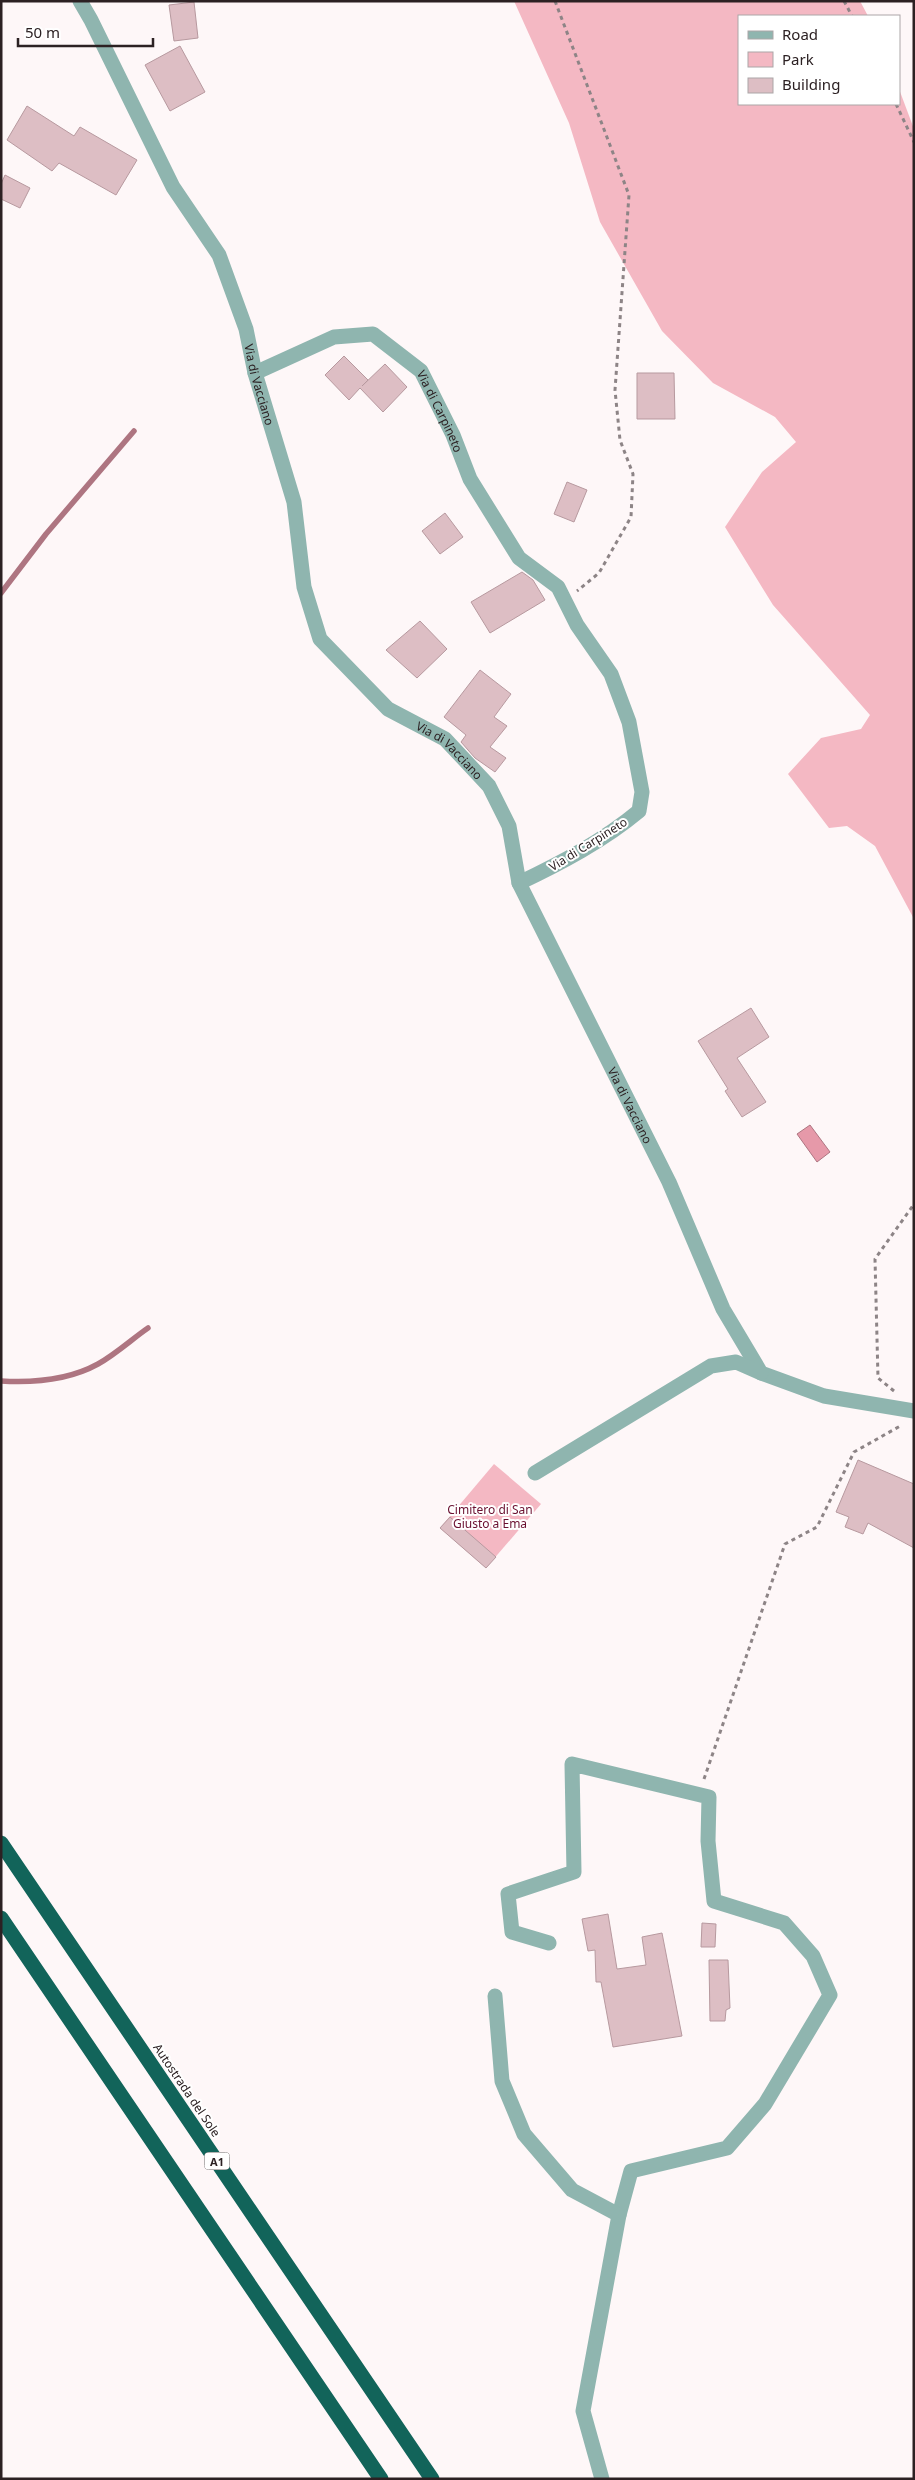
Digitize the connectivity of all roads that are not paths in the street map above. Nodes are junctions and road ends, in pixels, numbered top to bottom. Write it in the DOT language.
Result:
graph roads {
  1 [pos="80,1"];
  2 [pos="255,373"];
  3 [pos="519,883"];
  4 [pos="761,1373"];
  5 [pos="909,1417"];
  6 [pos="535,1473"];
  7 [pos="1,1843"];
  8 [pos="1,1918"];
  9 [pos="549,1942"];
  10 [pos="495,1996"];
  11 [pos="619,2216"];
  12 [pos="381,2479"];
  13 [pos="432,2479"];
  14 [pos="602,2479"];
  1 -- 2 [label="street, Via di Vacciano"];
  2 -- 3 [label="street, Via di Vacciano"];
  2 -- 3 [label="street, Via di Carpineto"];
  3 -- 4 [label="street, Via di Vacciano"];
  4 -- 5 [label="street"];
  4 -- 6 [label="street"];
  7 -- 13 [label="highway, Autostrada del Sole / A1"];
  8 -- 12 [label="highway"];
  9 -- 11 [label="street"];
  10 -- 11 [label="street"];
  11 -- 14 [label="street"];
}
